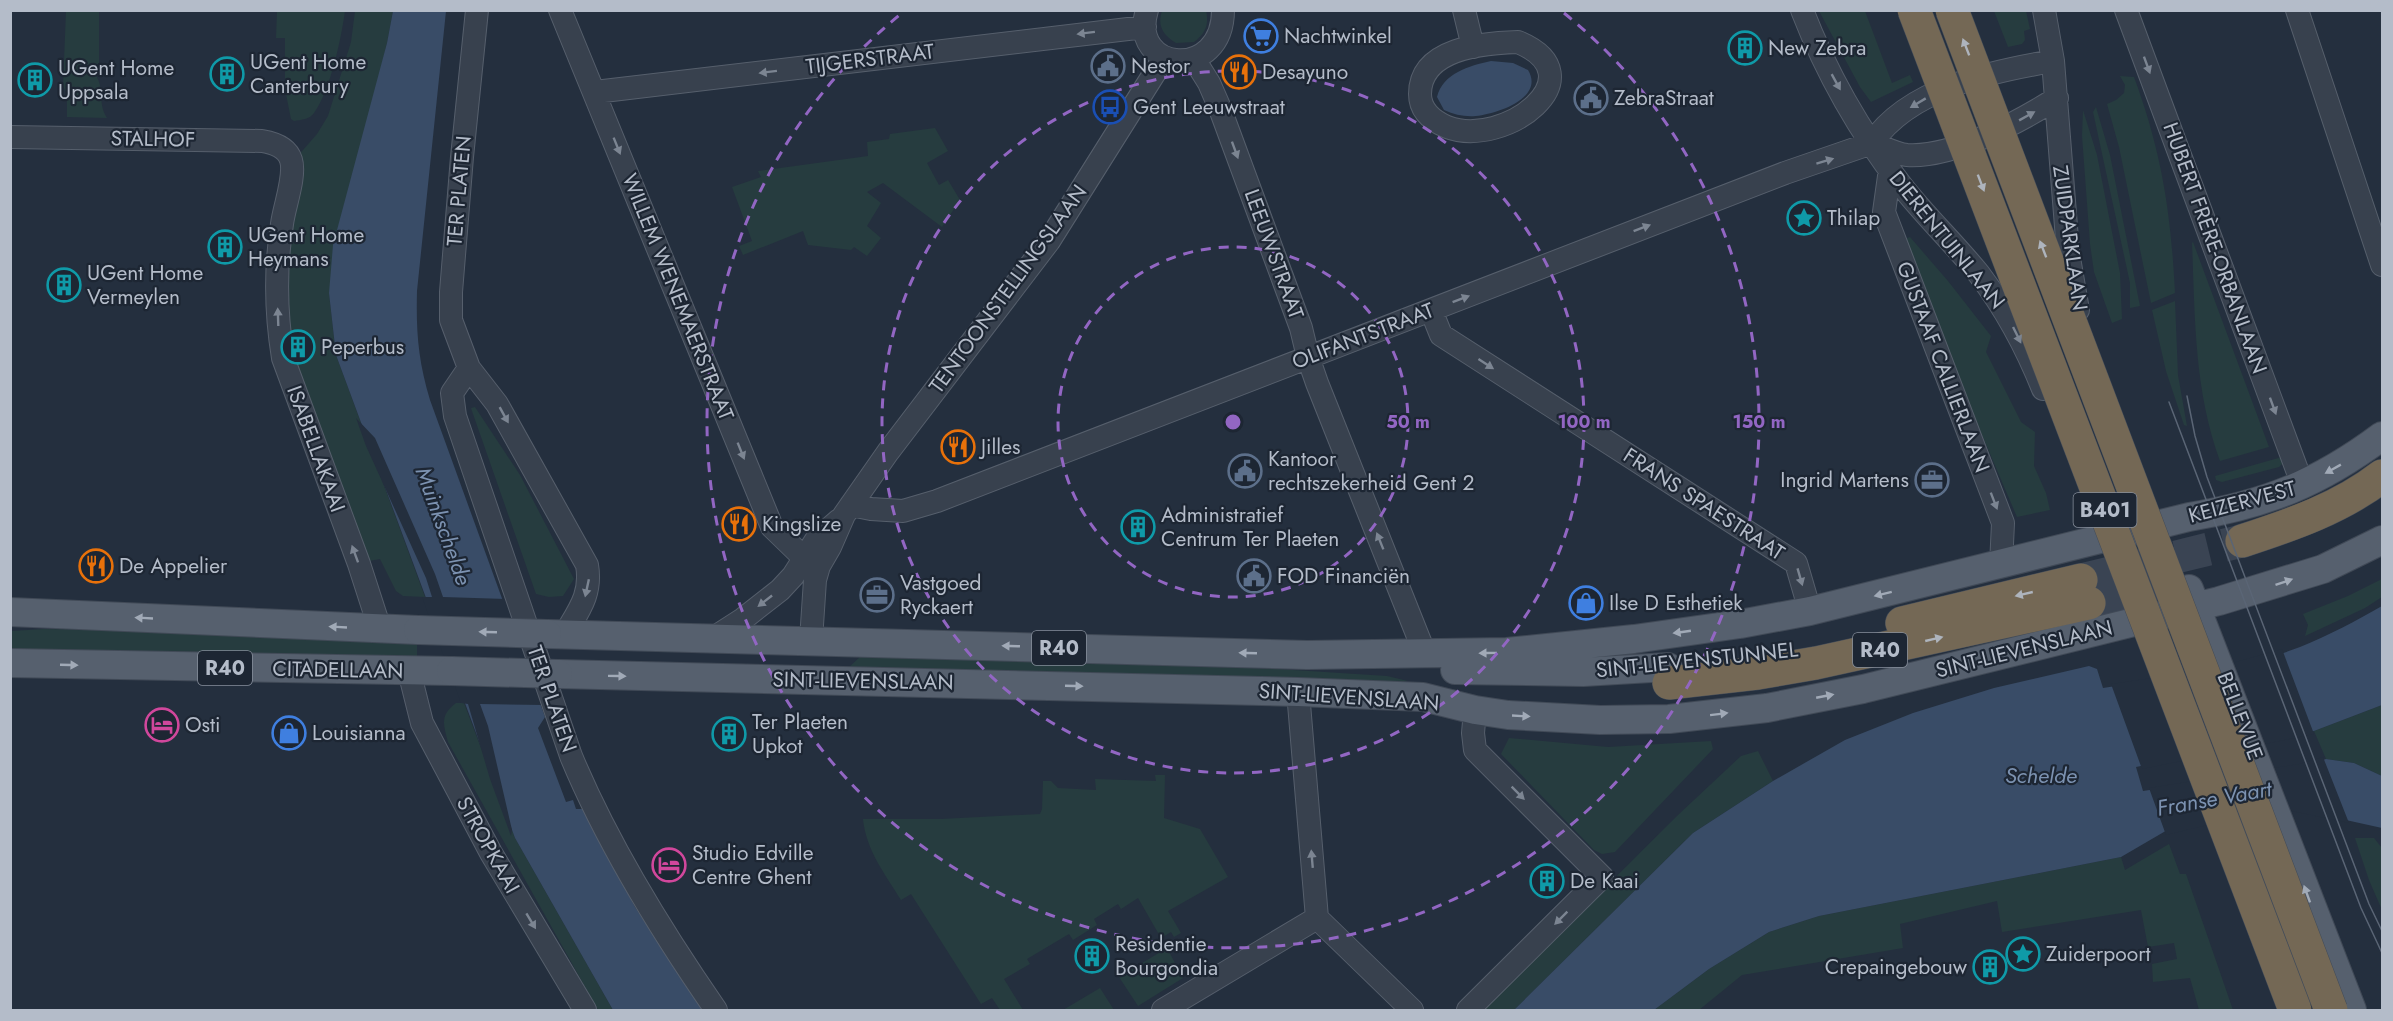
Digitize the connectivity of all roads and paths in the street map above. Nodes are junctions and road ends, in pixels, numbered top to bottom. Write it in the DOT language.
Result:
graph roads {
  1 [pos="477,10"];
  2 [pos="560,10"];
  3 [pos="1223,10"];
  4 [pos="1464,10"];
  5 [pos="1802,10"];
  6 [pos="1914,10"];
  7 [pos="1952,10"];
  8 [pos="2044,10"];
  9 [pos="2126,10"];
  10 [pos="2297,10"];
  11 [pos="1146,19"];
  12 [pos="1473,47"];
  13 [pos="1164,58"];
  14 [pos="1194,59"];
  15 [pos="2053,61"];
  16 [pos="595,92"];
  17 [pos="2057,98"];
  18 [pos="10,137"];
  19 [pos="1872,143"];
  20 [pos="290,157"];
  21 [pos="1890,170"];
  22 [pos="2382,265"];
  23 [pos="1431,310"];
  24 [pos="1308,357"];
  25 [pos="469,368"];
  26 [pos="2382,436"];
  27 [pos="2382,477"];
  28 [pos="2303,486"];
  29 [pos="2382,501"];
  30 [pos="848,510"];
  31 [pos="2159,525"];
  32 [pos="2101,539"];
  33 [pos="2382,540"];
  34 [pos="811,562"];
  35 [pos="2001,565"];
  36 [pos="2085,592"];
  37 [pos="2198,607"];
  38 [pos="1810,611"];
  39 [pos="10,612"];
  40 [pos="2133,622"];
  41 [pos="380,629"];
  42 [pos="556,634"];
  43 [pos="715,637"];
  44 [pos="811,640"];
  45 [pos="1307,654"];
  46 [pos="1425,654"];
  47 [pos="10,663"];
  48 [pos="409,670"];
  49 [pos="558,674"];
  50 [pos="1668,675"];
  51 [pos="730,679"];
  52 [pos="1298,692"];
  53 [pos="1423,698"];
  54 [pos="1475,710"];
  55 [pos="1317,918"];
  56 [pos="585,1011"];
  57 [pos="716,1011"];
  58 [pos="1163,1011"];
  59 [pos="1412,1011"];
  60 [pos="1468,1011"];
  61 [pos="2280,1011"];
  62 [pos="2295,1011"];
  63 [pos="2331,1011"];
  64 [pos="2352,1011"];
  1 -- 25 [label="street, TER PLATEN"];
  2 -- 16 [label="street, WILLEM WENEMAERSTRAAT"];
  3 -- 14 [label="street"];
  4 -- 12 [label="street"];
  5 -- 19 [label="street, one-way"];
  6 -- 62 [label="highway, B401, one-way, bridge"];
  63 -- 7 [label="highway, B401, one-way, bridge"];
  8 -- 15 [label="street, ZUIDPARKLAAN"];
  9 -- 28 [label="street, HUBERT FRÈRE-ORBANLAAN, one-way"];
  10 -- 22 [label="street"];
  11 -- 13 [label="street"];
  11 -- 16 [label="street, TIJGERSTRAAT, one-way"];
  12 -- 12 [label="street"];
  13 -- 14 [label="street"];
  13 -- 30 [label="street, TENTOONSTELLINGSLAAN"];
  14 -- 24 [label="street, LEEUWSTRAAT, one-way"];
  15 -- 17 [label="street, ZUIDPARKLAAN"];
  15 -- 19 [label="street, one-way"];
  16 -- 34 [label="street, WILLEM WENEMAERSTRAAT, one-way"];
  19 -- 17 [label="street, one-way"];
  17 -- 31 [label="street, ZUIDPARKLAAN"];
  18 -- 20 [label="street, STALHOF"];
  19 -- 21 [label="street, DIERENTUINLAAN"];
  23 -- 19 [label="street, OLIFANTSTRAAT, one-way"];
  41 -- 20 [label="street, ISABELLAKAAI, one-way"];
  21 -- 32 [label="street, DIERENTUINLAAN, one-way"];
  21 -- 35 [label="street, GUSTAAF CALLIERLAAN, one-way"];
  23 -- 24 [label="street, OLIFANTSTRAAT"];
  23 -- 38 [label="street, FRANS SPAESTRAAT, one-way"];
  24 -- 30 [label="street, OLIFANTSTRAAT"];
  46 -- 24 [label="street, LEEUWSTRAAT, one-way"];
  25 -- 42 [label="street, TER PLATEN, one-way"];
  25 -- 57 [label="street, TER PLATEN"];
  26 -- 28 [label="main road, KEIZERVEST / R40, one-way"];
  27 -- 29 [label="highway"];
  28 -- 31 [label="main road, KEIZERVEST / R40"];
  30 -- 34 [label="street, TENTOONSTELLINGSLAAN"];
  31 -- 32 [label="main road, SINT-LIEVENSLAAN / R40"];
  31 -- 37 [label="main road, BELLEVUE"];
  32 -- 35 [label="main road, SINT-LIEVENSLAAN / R40"];
  32 -- 40 [label="main road"];
  37 -- 33 [label="main road, R40, one-way"];
  34 -- 43 [label="street, TENTOONSTELLINGSLAAN, one-way"];
  34 -- 44 [label="street, TENTOONSTELLINGSLAAN"];
  35 -- 38 [label="main road, SINT-LIEVENSLAAN / R40, one-way"];
  36 -- 50 [label="highway, SINT-LIEVENSTUNNEL / R40"];
  37 -- 40 [label="main road, SINT-LIEVENSLAAN / R40"];
  64 -- 37 [label="main road, BELLEVUE, one-way"];
  38 -- 46 [label="main road, SINT-LIEVENSLAAN / R40, one-way"];
  41 -- 39 [label="main road, CITADELLAAN / R40, one-way"];
  54 -- 40 [label="main road, SINT-LIEVENSLAAN / R40, one-way"];
  40 -- 61 [label="main road"];
  42 -- 41 [label="main road, CITADELLAAN / R40, one-way, bridge"];
  42 -- 43 [label="main road, SINT-LIEVENSLAAN / R40"];
  43 -- 44 [label="main road, SINT-LIEVENSLAAN / R40"];
  45 -- 44 [label="main road, SINT-LIEVENSLAAN / R40, one-way"];
  44 -- 51 [label="main road"];
  45 -- 46 [label="main road, SINT-LIEVENSLAAN / R40"];
  45 -- 50 [label="main road, SINT-LIEVENSTUNNEL / R40"];
  47 -- 48 [label="main road, CITADELLAAN / R40, one-way"];
  48 -- 49 [label="main road, CITADELLAAN / R40, bridge"];
  48 -- 56 [label="street, STROPKAAI, one-way"];
  49 -- 51 [label="main road, SINT-LIEVENSLAAN / R40, one-way"];
  50 -- 53 [label="main road, SINT-LIEVENSTUNNEL / R40"];
  51 -- 52 [label="main road, SINT-LIEVENSLAAN / R40, one-way"];
  52 -- 53 [label="main road, SINT-LIEVENSLAAN / R40"];
  55 -- 52 [label="street, one-way"];
  53 -- 54 [label="main road, SINT-LIEVENSLAAN / R40"];
  54 -- 60 [label="street, one-way"];
  55 -- 58 [label="street"];
  55 -- 59 [label="street"];
}
